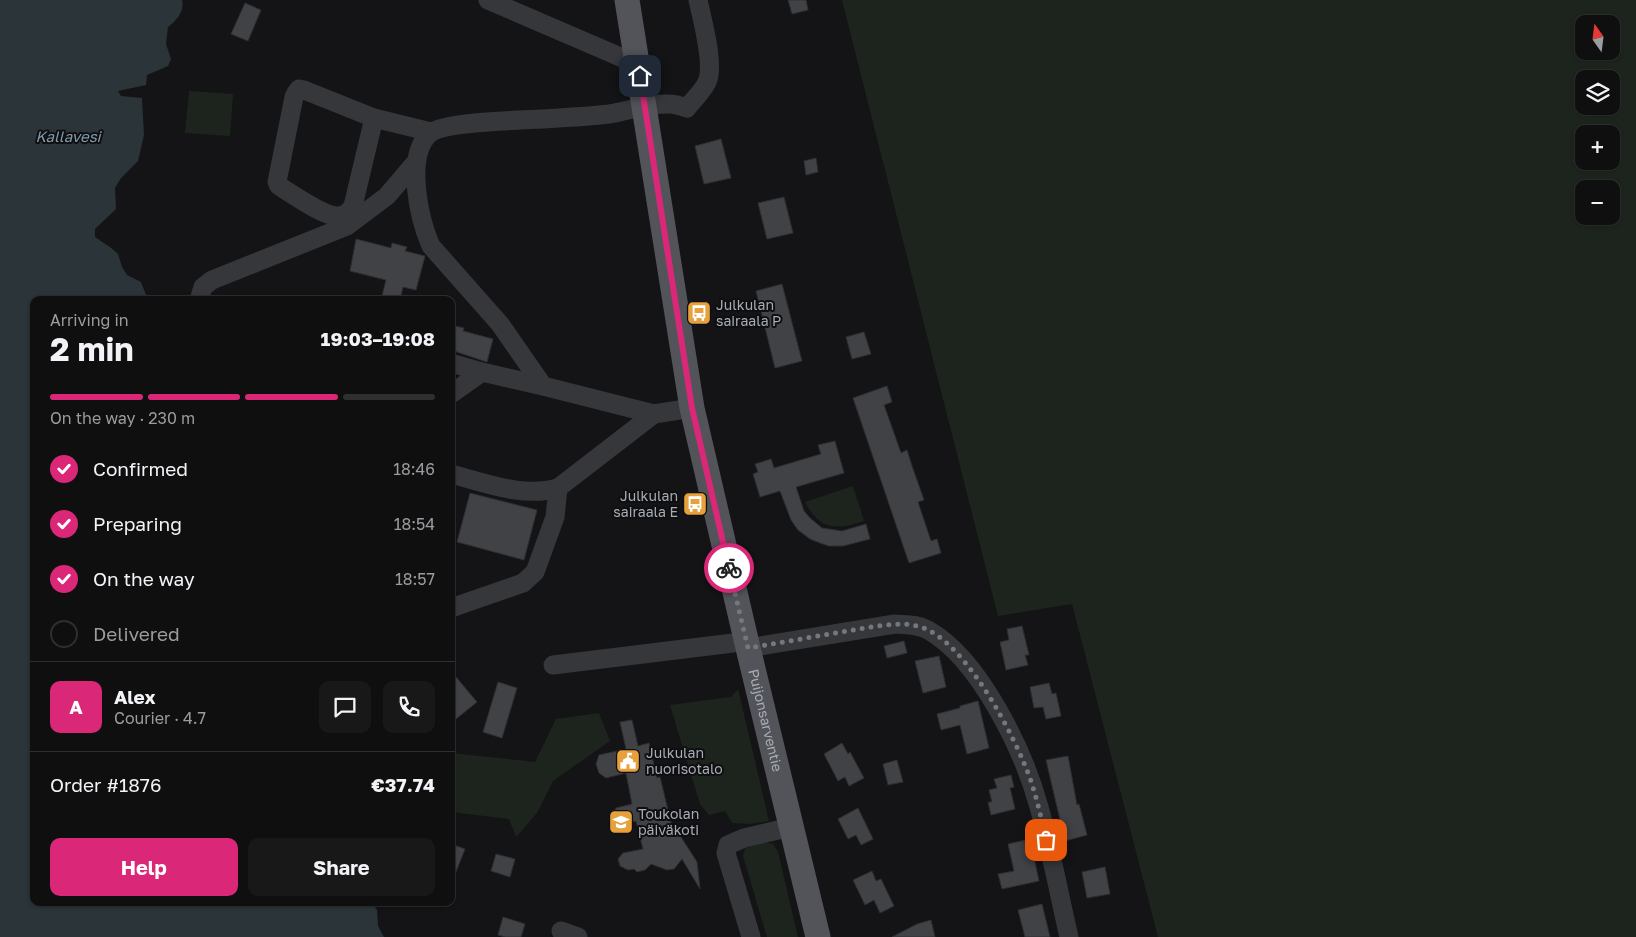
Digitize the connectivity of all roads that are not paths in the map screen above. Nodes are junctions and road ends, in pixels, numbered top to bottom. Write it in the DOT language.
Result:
graph roads {
  1 [pos="488,0"];
  2 [pos="627,0"];
  3 [pos="698,0"];
  4 [pos="639,65"];
  5 [pos="645,107"];
  6 [pos="374,118"];
  7 [pos="431,132"];
  8 [pos="416,162"];
  9 [pos="200,296"];
  10 [pos="455,364"];
  11 [pos="482,372"];
  12 [pos="543,386"];
  13 [pos="455,391"];
  14 [pos="692,408"];
  15 [pos="654,414"];
  16 [pos="455,475"];
  17 [pos="558,488"];
  18 [pos="455,607"];
  19 [pos="740,646"];
  20 [pos="553,664"];
  21 [pos="791,827"];
  22 [pos="751,937"];
  23 [pos="818,937"];
  24 [pos="1069,937"];
  1 -- 4 [label="street"];
  2 -- 4 [label="main road, Puijonsarventie"];
  3 -- 5 [label="street"];
  4 -- 5 [label="main road, Puijonsarventie"];
  5 -- 7 [label="street"];
  5 -- 14 [label="main road, Puijonsarventie"];
  6 -- 6 [label="street"];
  6 -- 7 [label="street"];
  7 -- 8 [label="street"];
  8 -- 9 [label="street"];
  8 -- 12 [label="street"];
  10 -- 11 [label="street"];
  11 -- 12 [label="street"];
  11 -- 13 [label="street"];
  12 -- 15 [label="street"];
  14 -- 15 [label="street"];
  14 -- 19 [label="main road, Puijonsarventie"];
  15 -- 17 [label="street"];
  16 -- 17 [label="street"];
  17 -- 18 [label="street"];
  19 -- 20 [label="street"];
  19 -- 21 [label="main road, Puijonsarventie"];
  19 -- 24 [label="street"];
  21 -- 22 [label="street"];
  21 -- 23 [label="main road, Puijonsarventie"];
}
